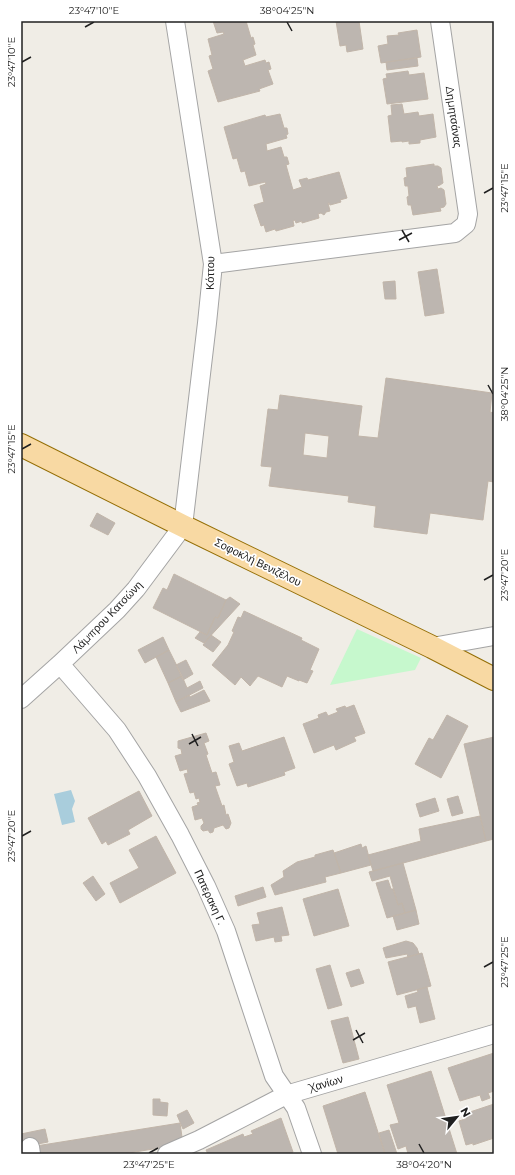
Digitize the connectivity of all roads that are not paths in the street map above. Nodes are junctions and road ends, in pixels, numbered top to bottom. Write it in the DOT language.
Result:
graph roads {
  1 [pos="175,21"];
  2 [pos="440,21"];
  3 [pos="213,264"];
  4 [pos="21,445"];
  5 [pos="183,526"];
  6 [pos="494,636"];
  7 [pos="432,646"];
  8 [pos="60,664"];
  9 [pos="494,679"];
  10 [pos="21,698"];
  11 [pos="494,1034"];
  12 [pos="286,1095"];
  13 [pos="167,1154"];
  14 [pos="312,1154"];
  1 -- 3 [label="street, Κόττου"];
  2 -- 3 [label="street, Δημητσάνας"];
  3 -- 5 [label="street, Κόττου"];
  4 -- 5 [label="main road, Σοφοκλή Βενιζέλου"];
  5 -- 7 [label="main road, Σοφοκλή Βενιζέλου"];
  5 -- 8 [label="street, Λάμπρου Κατσώνη"];
  6 -- 7 [label="street"];
  7 -- 9 [label="main road, Σοφοκλή Βενιζέλου"];
  8 -- 10 [label="street, Λάμπρου Κατσώνη"];
  8 -- 12 [label="street, Πατερακη Γ."];
  11 -- 12 [label="street, Χανίων"];
  12 -- 13 [label="street, Χανίων"];
  12 -- 14 [label="street, Πατερακη Γ."];
}
